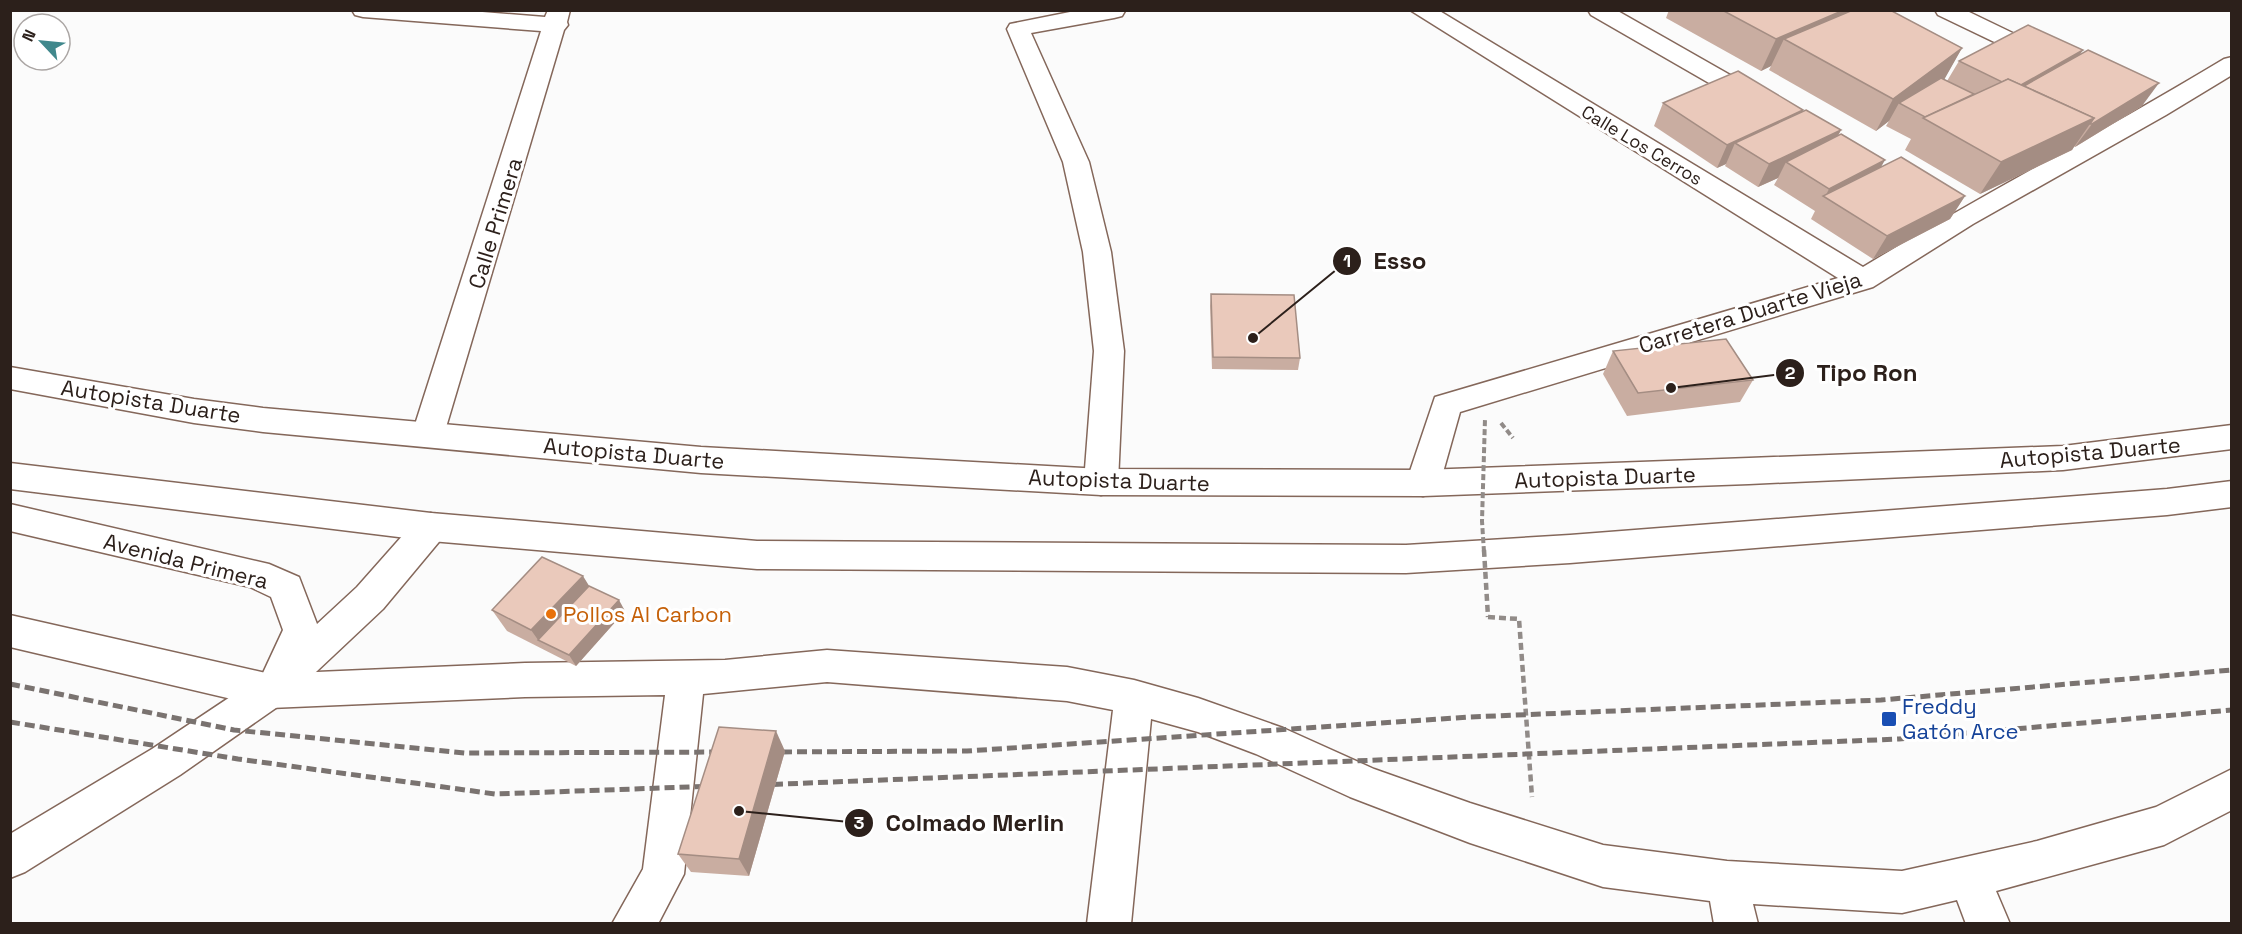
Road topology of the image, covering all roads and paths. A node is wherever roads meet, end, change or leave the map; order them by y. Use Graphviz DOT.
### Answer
graph roads {
  1 [pos="363,10"];
  2 [pos="1421,10"];
  3 [pos="1599,10"];
  4 [pos="1946,10"];
  5 [pos="1114,11"];
  6 [pos="421,13"];
  7 [pos="558,18"];
  8 [pos="1012,20"];
  9 [pos="2232,64"];
  10 [pos="2062,65"];
  11 [pos="1776,111"];
  12 [pos="1863,280"];
  13 [pos="10,378"];
  14 [pos="1485,419"];
  15 [pos="428,434"];
  16 [pos="2232,437"];
  17 [pos="10,476"];
  18 [pos="1101,482"];
  19 [pos="1424,483"];
  20 [pos="2232,494"];
  21 [pos="10,517"];
  22 [pos="431,527"];
  23 [pos="10,631"];
  24 [pos="686,677"];
  25 [pos="270,691"];
  26 [pos="1134,697"];
  27 [pos="2232,788"];
  28 [pos="1536,844"];
  29 [pos="10,858"];
  30 [pos="1969,876"];
  31 [pos="1727,882"];
  32 [pos="634,924"];
  33 [pos="1108,924"];
  34 [pos="1736,924"];
  35 [pos="1988,924"];
  1 -- 6 [label="main road"];
  2 -- 12 [label="main road, Calle Los Cerros"];
  3 -- 11 [label="main road"];
  4 -- 10 [label="main road"];
  5 -- 8 [label="main road"];
  6 -- 7 [label="main road"];
  7 -- 15 [label="main road, Calle Primera"];
  8 -- 18 [label="main road"];
  9 -- 12 [label="main road, Carretera Duarte Vieja"];
  12 -- 19 [label="main road, Carretera Duarte Vieja"];
  13 -- 15 [label="main road, Autopista Duarte"];
  14 -- 28 [label="path, bridge"];
  15 -- 18 [label="main road, Autopista Duarte"];
  16 -- 19 [label="main road, Autopista Duarte"];
  17 -- 22 [label="main road"];
  18 -- 19 [label="main road, Autopista Duarte"];
  20 -- 22 [label="main road"];
  21 -- 25 [label="main road, Avenida Primera"];
  22 -- 25 [label="main road, Avenida Primera"];
  23 -- 25 [label="main road"];
  24 -- 25 [label="main road"];
  24 -- 26 [label="main road"];
  24 -- 32 [label="main road"];
  25 -- 29 [label="main road, Avenida Primera"];
  26 -- 28 [label="main road"];
  26 -- 33 [label="main road"];
  27 -- 30 [label="main road"];
  28 -- 31 [label="main road"];
  30 -- 31 [label="main road"];
  30 -- 35 [label="main road"];
  31 -- 34 [label="main road"];
}
